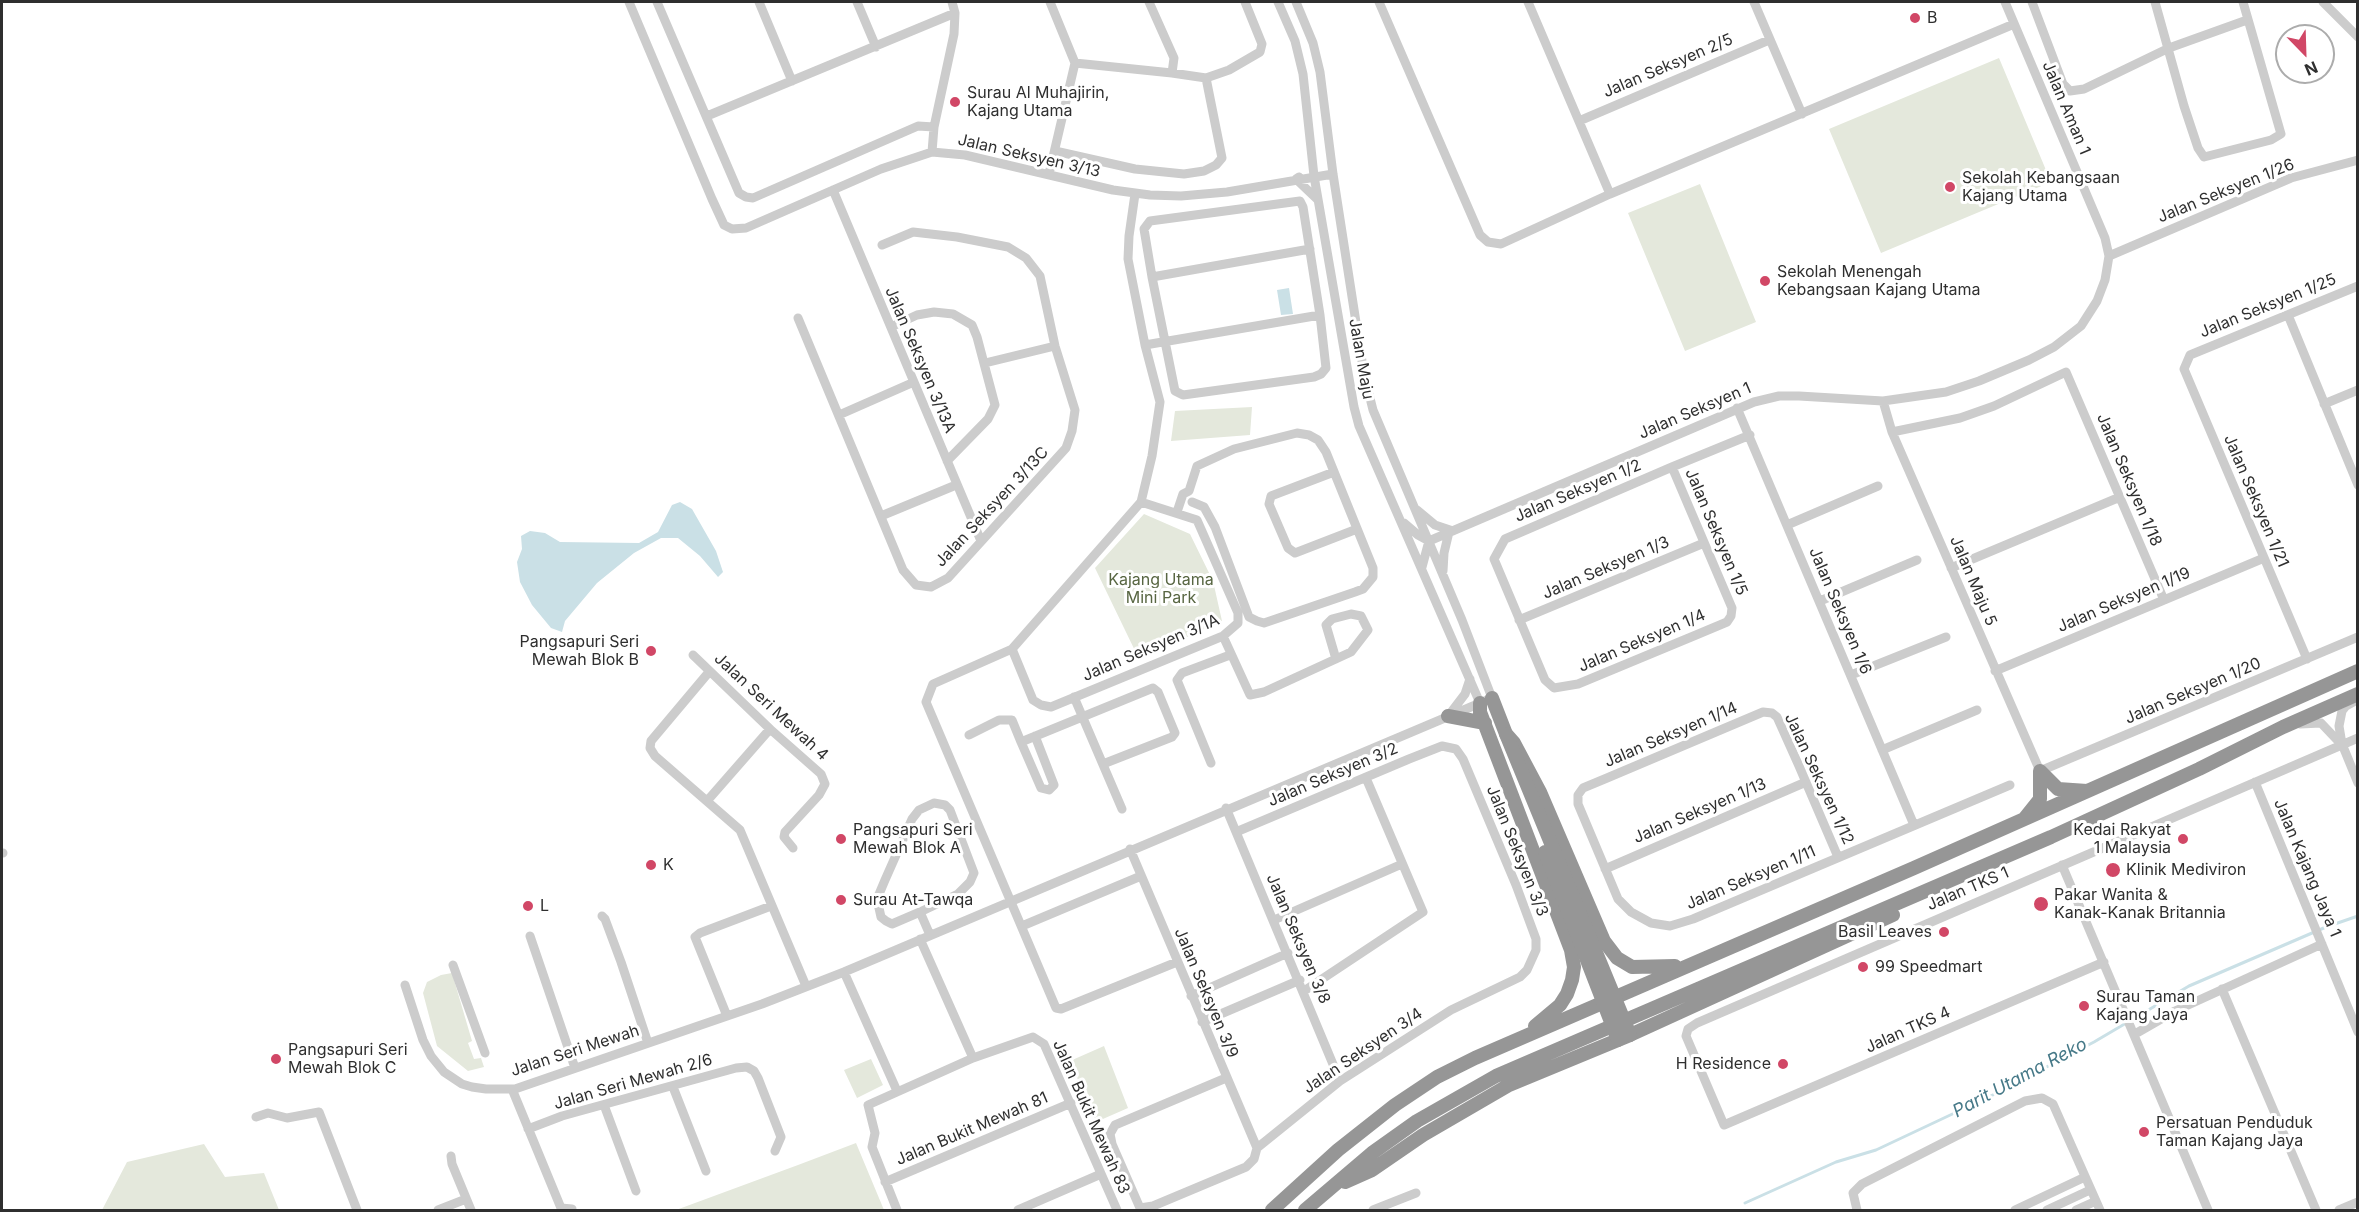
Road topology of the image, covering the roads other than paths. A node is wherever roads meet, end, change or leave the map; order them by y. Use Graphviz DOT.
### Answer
graph roads {
  1 [pos="629,2"];
  2 [pos="657,2"];
  3 [pos="759,2"];
  4 [pos="857,2"];
  5 [pos="951,2"];
  6 [pos="1062,2"];
  7 [pos="1149,2"];
  8 [pos="1245,2"];
  9 [pos="1278,2"];
  10 [pos="1283,2"];
  11 [pos="1379,2"];
  12 [pos="1532,2"];
  13 [pos="1754,2"];
  14 [pos="2005,2"];
  15 [pos="2032,2"];
  16 [pos="2155,2"];
  17 [pos="2243,2"];
  18 [pos="2324,2"];
  19 [pos="1051,4"];
  20 [pos="1299,5"];
  21 [pos="955,13"];
  22 [pos="1284,14"];
  23 [pos="2247,20"];
  24 [pos="2014,24"];
  25 [pos="2358,37"];
  26 [pos="1769,40"];
  27 [pos="876,47"];
  28 [pos="2169,48"];
  29 [pos="1076,63"];
  30 [pos="1172,73"];
  31 [pos="1206,78"];
  32 [pos="792,81"];
  33 [pos="1802,114"];
  34 [pos="707,117"];
  35 [pos="1580,121"];
  36 [pos="934,127"];
  37 [pos="1055,151"];
  38 [pos="932,152"];
  39 [pos="2358,160"];
  40 [pos="1312,162"];
  41 [pos="1048,174"];
  42 [pos="1333,174"];
  43 [pos="1314,176"];
  44 [pos="1296,179"];
  45 [pos="833,190"];
  46 [pos="1135,194"];
  47 [pos="1610,194"];
  48 [pos="1317,199"];
  49 [pos="882,245"];
  50 [pos="1310,249"];
  51 [pos="2109,256"];
  52 [pos="1152,277"];
  53 [pos="2358,286"];
  54 [pos="1320,315"];
  55 [pos="2288,315"];
  56 [pos="798,318"];
  57 [pos="2081,326"];
  58 [pos="891,327"];
  59 [pos="1166,342"];
  60 [pos="1145,345"];
  61 [pos="1055,346"];
  62 [pos="2190,355"];
  63 [pos="985,363"];
  64 [pos="914,382"];
  65 [pos="2358,390"];
  66 [pos="1883,401"];
  67 [pos="2324,404"];
  68 [pos="1737,408"];
  69 [pos="839,415"];
  70 [pos="1892,432"];
  71 [pos="1750,435"];
  72 [pos="947,461"];
  73 [pos="1672,467"];
  74 [pos="1334,472"];
  75 [pos="956,485"];
  76 [pos="2358,485"];
  77 [pos="1878,486"];
  78 [pos="1189,491"];
  79 [pos="2120,497"];
  80 [pos="1141,502"];
  81 [pos="1192,502"];
  82 [pos="1415,509"];
  83 [pos="1177,512"];
  84 [pos="881,516"];
  85 [pos="1187,516"];
  86 [pos="1399,517"];
  87 [pos="1787,525"];
  88 [pos="1357,529"];
  89 [pos="1451,531"];
  90 [pos="981,541"];
  91 [pos="1429,541"];
  92 [pos="1704,543"];
  93 [pos="2264,558"];
  94 [pos="1917,560"];
  95 [pos="1951,568"];
  96 [pos="1422,569"];
  97 [pos="1443,575"];
  98 [pos="2164,600"];
  99 [pos="1820,601"];
  100 [pos="1732,608"];
  101 [pos="1519,620"];
  102 [pos="1223,636"];
  103 [pos="2358,637"];
  104 [pos="1946,638"];
  105 [pos="1012,649"];
  106 [pos="693,655"];
  107 [pos="1230,655"];
  108 [pos="1336,659"];
  109 [pos="2307,659"];
  110 [pos="1995,671"];
  111 [pos="2358,671"];
  112 [pos="709,672"];
  113 [pos="1851,675"];
  114 [pos="1470,679"];
  115 [pos="1554,687"];
  116 [pos="2358,694"];
  117 [pos="1074,697"];
  118 [pos="1486,700"];
  119 [pos="2358,700"];
  120 [pos="1977,710"];
  121 [pos="1772,713"];
  122 [pos="1082,716"];
  123 [pos="1448,716"];
  124 [pos="1485,723"];
  125 [pos="2283,726"];
  126 [pos="770,729"];
  127 [pos="1506,734"];
  128 [pos="969,735"];
  129 [pos="1035,736"];
  130 [pos="2358,738"];
  131 [pos="1021,742"];
  132 [pos="2342,744"];
  133 [pos="1442,746"];
  134 [pos="1882,750"];
  135 [pos="1211,763"];
  136 [pos="1103,764"];
  137 [pos="2040,771"];
  138 [pos="1366,778"];
  139 [pos="1806,782"];
  140 [pos="2254,782"];
  141 [pos="2358,783"];
  142 [pos="2010,785"];
  143 [pos="1583,788"];
  144 [pos="2089,791"];
  145 [pos="707,801"];
  146 [pos="1226,808"];
  147 [pos="1122,809"];
  148 [pos="2023,821"];
  149 [pos="1914,825"];
  150 [pos="1236,832"];
  151 [pos="792,848"];
  152 [pos="1130,849"];
  153 [pos="1838,857"];
  154 [pos="1402,864"];
  155 [pos="2062,865"];
  156 [pos="1605,869"];
  157 [pos="1141,876"];
  158 [pos="1946,883"];
  159 [pos="1011,900"];
  160 [pos="771,906"];
  161 [pos="920,912"];
  162 [pos="602,916"];
  163 [pos="1274,920"];
  164 [pos="1022,926"];
  165 [pos="930,935"];
  166 [pos="530,936"];
  167 [pos="920,939"];
  168 [pos="2321,942"];
  169 [pos="1288,953"];
  170 [pos="1700,959"];
  171 [pos="1177,962"];
  172 [pos="2104,962"];
  173 [pos="453,965"];
  174 [pos="844,972"];
  175 [pos="1520,977"];
  176 [pos="1299,980"];
  177 [pos="405,985"];
  178 [pos="806,986"];
  179 [pos="2222,989"];
  180 [pos="1304,991"];
  181 [pos="1191,996"];
  182 [pos="727,1016"];
  183 [pos="1202,1022"];
  184 [pos="2134,1032"];
  185 [pos="2358,1032"];
  186 [pos="1624,1037"];
  187 [pos="1519,1038"];
  188 [pos="648,1043"];
  189 [pos="485,1053"];
  190 [pos="973,1058"];
  191 [pos="575,1068"];
  192 [pos="1226,1078"];
  193 [pos="1340,1081"];
  194 [pos="673,1087"];
  195 [pos="512,1089"];
  196 [pos="897,1091"];
  197 [pos="1071,1103"];
  198 [pos="604,1105"];
  199 [pos="256,1117"];
  200 [pos="1724,1125"];
  201 [pos="528,1130"];
  202 [pos="1257,1148"];
  203 [pos="776,1151"];
  204 [pos="451,1155"];
  205 [pos="706,1171"];
  206 [pos="1101,1174"];
  207 [pos="2085,1177"];
  208 [pos="885,1182"];
  209 [pos="1327,1190"];
  210 [pos="2090,1190"];
  211 [pos="636,1191"];
  212 [pos="1416,1193"];
  213 [pos="466,1199"];
  214 [pos="2358,1202"];
  215 [pos="2098,1206"];
  216 [pos="557,1209"];
  217 [pos="572,1209"];
  218 [pos="1024,1209"];
  219 [pos="357,1210"];
  220 [pos="438,1210"];
  221 [pos="471,1210"];
  222 [pos="897,1210"];
  223 [pos="1117,1210"];
  224 [pos="1272,1210"];
  225 [pos="1305,1210"];
  226 [pos="1373,1210"];
  227 [pos="1857,1210"];
  228 [pos="2015,1210"];
  229 [pos="2048,1210"];
  230 [pos="2076,1210"];
  231 [pos="2208,1210"];
  232 [pos="2316,1210"];
  233 [pos="2339,1210"];
  1 -- 45 [label="street, Jalan Seksyen 3/13"];
  2 -- 34 [label="street"];
  3 -- 32 [label="street"];
  4 -- 27 [label="street"];
  5 -- 21 [label="street"];
  6 -- 19 [label="street"];
  7 -- 30 [label="street"];
  8 -- 31 [label="street"];
  9 -- 22 [label="street, Jalan Maju"];
  10 -- 22 [label="street"];
  11 -- 47 [label="street"];
  12 -- 35 [label="street"];
  13 -- 26 [label="street"];
  14 -- 24 [label="street, Jalan Aman 1"];
  15 -- 28 [label="street"];
  16 -- 28 [label="street"];
  17 -- 23 [label="street"];
  18 -- 25 [label="street"];
  19 -- 29 [label="street"];
  20 -- 42 [label="street, Jalan Maju"];
  21 -- 27 [label="street"];
  21 -- 36 [label="street"];
  22 -- 40 [label="street, Jalan Maju"];
  23 -- 28 [label="street"];
  23 -- 28 [label="street"];
  24 -- 33 [label="street"];
  24 -- 51 [label="street, Jalan Aman 1"];
  26 -- 33 [label="street"];
  26 -- 35 [label="street, Jalan Seksyen 2/5"];
  27 -- 32 [label="street"];
  29 -- 30 [label="street"];
  29 -- 37 [label="street"];
  30 -- 31 [label="street"];
  31 -- 37 [label="street"];
  32 -- 34 [label="street"];
  33 -- 47 [label="street"];
  34 -- 36 [label="street"];
  35 -- 47 [label="street"];
  36 -- 38 [label="street"];
  37 -- 41 [label="street"];
  38 -- 41 [label="street, Jalan Seksyen 3/13"];
  38 -- 45 [label="street, Jalan Seksyen 3/13"];
  39 -- 51 [label="street, Jalan Seksyen 1/26"];
  40 -- 43 [label="street, Jalan Maju"];
  40 -- 44 [label="street"];
  41 -- 46 [label="street, Jalan Seksyen 3/13"];
  42 -- 43 [label="street, Jalan Seksyen 3/13"];
  42 -- 82 [label="street, Jalan Maju"];
  43 -- 44 [label="street, Jalan Seksyen 3/13"];
  43 -- 48 [label="street, Jalan Maju"];
  44 -- 46 [label="street, Jalan Seksyen 3/13"];
  44 -- 48 [label="street"];
  45 -- 58 [label="street, Jalan Seksyen 3/13A"];
  46 -- 60 [label="street"];
  48 -- 86 [label="street, Jalan Maju"];
  49 -- 61 [label="street, Jalan Seksyen 3/13C"];
  50 -- 52 [label="street"];
  50 -- 52 [label="street"];
  50 -- 54 [label="street"];
  51 -- 57 [label="street, Jalan Aman 1"];
  52 -- 59 [label="street"];
  53 -- 55 [label="street, Jalan Seksyen 1/25"];
  54 -- 59 [label="street"];
  54 -- 59 [label="street"];
  55 -- 62 [label="street, Jalan Seksyen 1/25"];
  55 -- 67 [label="street"];
  56 -- 69 [label="street, Jalan Seksyen 3/13C"];
  57 -- 66 [label="street, Jalan Seksyen 1"];
  58 -- 63 [label="street"];
  58 -- 64 [label="street, Jalan Seksyen 3/13A"];
  59 -- 60 [label="street"];
  60 -- 80 [label="street"];
  61 -- 63 [label="street"];
  61 -- 90 [label="street, Jalan Seksyen 3/13C"];
  62 -- 93 [label="street, Jalan Seksyen 1/21"];
  63 -- 72 [label="street"];
  64 -- 69 [label="street"];
  64 -- 72 [label="street, Jalan Seksyen 3/13A"];
  65 -- 67 [label="street"];
  66 -- 68 [label="street, Jalan Seksyen 1"];
  66 -- 70 [label="street, Jalan Maju 5"];
  67 -- 76 [label="street"];
  68 -- 71 [label="street, Jalan Seksyen 1/6"];
  68 -- 89 [label="street, Jalan Seksyen 1"];
  69 -- 84 [label="street, Jalan Seksyen 3/13C"];
  70 -- 79 [label="street, Jalan Seksyen 1/18"];
  70 -- 95 [label="street, Jalan Maju 5"];
  71 -- 73 [label="street, Jalan Seksyen 1/2"];
  71 -- 87 [label="street, Jalan Seksyen 1/6"];
  72 -- 75 [label="street, Jalan Seksyen 3/13A"];
  73 -- 92 [label="street, Jalan Seksyen 1/5"];
  73 -- 101 [label="street, Jalan Seksyen 1/2"];
  74 -- 78 [label="street"];
  74 -- 88 [label="street"];
  74 -- 88 [label="street"];
  75 -- 84 [label="street"];
  75 -- 90 [label="street, Jalan Seksyen 3/13A"];
  77 -- 87 [label="street"];
  78 -- 81 [label="street"];
  78 -- 83 [label="street"];
  79 -- 95 [label="street"];
  79 -- 98 [label="street, Jalan Seksyen 1/18"];
  80 -- 83 [label="street, Jalan Seksyen 3/1A"];
  80 -- 105 [label="street"];
  81 -- 85 [label="street"];
  81 -- 88 [label="street"];
  82 -- 89 [label="street"];
  82 -- 91 [label="street, Jalan Maju"];
  83 -- 85 [label="street, Jalan Seksyen 3/1A"];
  84 -- 90 [label="street, Jalan Seksyen 3/13C"];
  85 -- 102 [label="street, Jalan Seksyen 3/1A"];
  86 -- 91 [label="street"];
  86 -- 96 [label="street, Jalan Maju"];
  87 -- 99 [label="street, Jalan Seksyen 1/6"];
  89 -- 91 [label="street, Jalan Seksyen 1"];
  89 -- 97 [label="street"];
  91 -- 96 [label="street"];
  91 -- 97 [label="street, Jalan Maju"];
  92 -- 100 [label="street, Jalan Seksyen 1/5"];
  92 -- 101 [label="street, Jalan Seksyen 1/3"];
  93 -- 98 [label="street, Jalan Seksyen 1/19"];
  93 -- 109 [label="street, Jalan Seksyen 1/21"];
  94 -- 99 [label="street"];
  95 -- 110 [label="street, Jalan Maju 5"];
  96 -- 114 [label="street, Jalan Maju"];
  97 -- 118 [label="street, Jalan Maju"];
  98 -- 110 [label="street, Jalan Seksyen 1/19"];
  99 -- 113 [label="street, Jalan Seksyen 1/6"];
  100 -- 115 [label="street, Jalan Seksyen 1/4"];
  101 -- 115 [label="street, Jalan Seksyen 1/2"];
  102 -- 107 [label="street"];
  102 -- 117 [label="street, Jalan Seksyen 3/1A"];
  103 -- 109 [label="street, Jalan Seksyen 1/20"];
  104 -- 113 [label="street"];
  105 -- 117 [label="street, Jalan Seksyen 3/1A"];
  105 -- 159 [label="street"];
  106 -- 112 [label="street, Jalan Seri Mewah 4"];
  107 -- 108 [label="street"];
  107 -- 135 [label="street"];
  108 -- 108 [label="street"];
  109 -- 137 [label="street, Jalan Seksyen 1/20"];
  110 -- 137 [label="street, Jalan Maju 5"];
  111 -- 144 [label="highway"];
  112 -- 126 [label="street, Jalan Seri Mewah 4"];
  112 -- 145 [label="street"];
  113 -- 134 [label="street, Jalan Seksyen 1/6"];
  114 -- 118 [label="street, Jalan Maju"];
  114 -- 123 [label="street"];
  116 -- 125 [label="highway"];
  117 -- 122 [label="street"];
  118 -- 123 [label="street, Jalan Seri Mewah"];
  118 -- 124 [label="highway"];
  118 -- 127 [label="highway"];
  118 -- 186 [label="highway, bridge"];
  119 -- 132 [label="street"];
  120 -- 134 [label="street"];
  121 -- 139 [label="street, Jalan Seksyen 1/12"];
  121 -- 143 [label="street, Jalan Seksyen 1/14"];
  122 -- 129 [label="street"];
  122 -- 136 [label="street"];
  122 -- 136 [label="street"];
  123 -- 124 [label="highway"];
  123 -- 146 [label="street, Jalan Seri Mewah"];
  124 -- 187 [label="highway"];
  125 -- 132 [label="street"];
  125 -- 158 [label="highway"];
  126 -- 145 [label="street"];
  126 -- 151 [label="street, Jalan Seri Mewah 4"];
  127 -- 170 [label="highway"];
  127 -- 186 [label="highway, bridge"];
  128 -- 131 [label="street"];
  129 -- 131 [label="street"];
  129 -- 131 [label="street"];
  130 -- 132 [label="street, Jalan TKS 1"];
  132 -- 140 [label="street, Jalan TKS 1"];
  132 -- 141 [label="street"];
  133 -- 138 [label="street, Jalan Seksyen 3/2"];
  133 -- 175 [label="street, Jalan Seksyen 3/3"];
  134 -- 149 [label="street, Jalan Seksyen 1/6"];
  136 -- 147 [label="street"];
  137 -- 144 [label="highway"];
  137 -- 148 [label="highway"];
  138 -- 150 [label="street, Jalan Seksyen 3/2"];
  138 -- 154 [label="street"];
  139 -- 153 [label="street, Jalan Seksyen 1/12"];
  139 -- 156 [label="street, Jalan Seksyen 1/13"];
  140 -- 155 [label="street, Jalan TKS 1"];
  140 -- 168 [label="street, Jalan Kajang Jaya 1"];
  142 -- 149 [label="street, Jalan Seksyen 1/11"];
  143 -- 156 [label="street, Jalan Seksyen 1/11"];
  144 -- 148 [label="highway"];
  145 -- 160 [label="street"];
  146 -- 150 [label="street, Jalan Seksyen 3/8"];
  146 -- 152 [label="street, Jalan Seri Mewah"];
  148 -- 170 [label="highway"];
  149 -- 153 [label="street, Jalan Seksyen 1/11"];
  150 -- 163 [label="street, Jalan Seksyen 3/8"];
  152 -- 157 [label="street, Jalan Seksyen 3/9"];
  152 -- 159 [label="street, Jalan Seri Mewah"];
  153 -- 156 [label="street, Jalan Seksyen 1/11"];
  154 -- 163 [label="street"];
  154 -- 180 [label="street"];
  155 -- 172 [label="street"];
  155 -- 200 [label="street, Jalan TKS 1"];
  157 -- 164 [label="street"];
  157 -- 171 [label="street, Jalan Seksyen 3/9"];
  158 -- 186 [label="highway"];
  158 -- 209 [label="highway"];
  159 -- 164 [label="street"];
  159 -- 165 [label="street, Jalan Seri Mewah"];
  160 -- 178 [label="street"];
  160 -- 182 [label="street"];
  161 -- 161 [label="street"];
  161 -- 165 [label="street"];
  162 -- 188 [label="street"];
  163 -- 169 [label="street, Jalan Seksyen 3/8"];
  164 -- 171 [label="street"];
  165 -- 167 [label="street, Jalan Seri Mewah"];
  166 -- 191 [label="street"];
  167 -- 174 [label="street, Jalan Seri Mewah"];
  167 -- 190 [label="street"];
  168 -- 179 [label="street"];
  168 -- 185 [label="street, Jalan Kajang Jaya 1"];
  169 -- 176 [label="street, Jalan Seksyen 3/8"];
  169 -- 181 [label="street"];
  170 -- 187 [label="highway"];
  171 -- 181 [label="street, Jalan Seksyen 3/9"];
  172 -- 184 [label="street"];
  172 -- 200 [label="street, Jalan TKS 4"];
  173 -- 189 [label="street"];
  174 -- 178 [label="street, Jalan Seri Mewah"];
  174 -- 196 [label="street"];
  175 -- 193 [label="street, Jalan Seksyen 3/4"];
  176 -- 180 [label="street, Jalan Seksyen 3/8"];
  176 -- 183 [label="street"];
  177 -- 195 [label="street, Jalan Seri Mewah"];
  178 -- 182 [label="street, Jalan Seri Mewah"];
  179 -- 184 [label="street"];
  179 -- 232 [label="street"];
  180 -- 193 [label="street, Jalan Seksyen 3/8"];
  181 -- 183 [label="street, Jalan Seksyen 3/9"];
  182 -- 188 [label="street, Jalan Seri Mewah"];
  183 -- 192 [label="street, Jalan Seksyen 3/9"];
  184 -- 231 [label="street"];
  186 -- 209 [label="highway"];
  187 -- 224 [label="highway"];
  188 -- 191 [label="street, Jalan Seri Mewah"];
  190 -- 196 [label="street"];
  190 -- 197 [label="street, Jalan Bukit Mewah 83"];
  191 -- 195 [label="street, Jalan Seri Mewah"];
  192 -- 202 [label="street, Jalan Seksyen 3/9"];
  192 -- 202 [label="street, Jalan Seksyen 3/4"];
  193 -- 202 [label="street, Jalan Seksyen 3/4"];
  194 -- 198 [label="street, Jalan Seri Mewah 2/6"];
  194 -- 203 [label="street, Jalan Seri Mewah 2/6"];
  194 -- 205 [label="street"];
  195 -- 201 [label="street"];
  196 -- 208 [label="street"];
  197 -- 206 [label="street, Jalan Bukit Mewah 83"];
  197 -- 208 [label="street, Jalan Bukit Mewah 81"];
  198 -- 201 [label="street, Jalan Seri Mewah 2/6"];
  198 -- 211 [label="street"];
  199 -- 219 [label="street"];
  201 -- 216 [label="street"];
  204 -- 213 [label="street"];
  206 -- 218 [label="street"];
  206 -- 223 [label="street, Jalan Bukit Mewah 83"];
  207 -- 210 [label="street"];
  207 -- 227 [label="street"];
  207 -- 228 [label="street"];
  208 -- 222 [label="street"];
  209 -- 225 [label="highway"];
  210 -- 215 [label="street"];
  210 -- 229 [label="street"];
  212 -- 226 [label="street"];
  213 -- 220 [label="street"];
  213 -- 221 [label="street"];
  214 -- 233 [label="street"];
  215 -- 230 [label="street"];
  216 -- 217 [label="street"];
}
